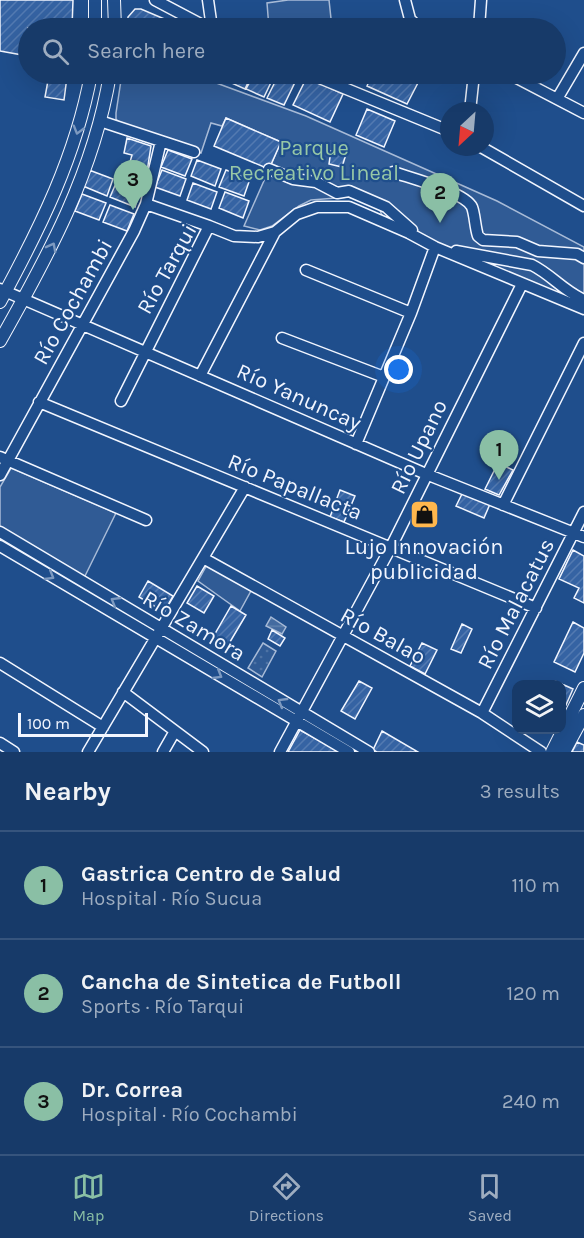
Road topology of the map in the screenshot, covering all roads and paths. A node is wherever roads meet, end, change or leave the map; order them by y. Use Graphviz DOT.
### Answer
graph roads {
  1 [pos="95,0"];
  2 [pos="155,0"];
  3 [pos="208,0"];
  4 [pos="405,0"];
  5 [pos="482,0"];
  6 [pos="116,5"];
  7 [pos="96,14"];
  8 [pos="96,18"];
  9 [pos="190,18"];
  10 [pos="209,18"];
  11 [pos="410,18"];
  12 [pos="480,18"];
  13 [pos="584,53"];
  14 [pos="89,84"];
  15 [pos="108,84"];
  16 [pos="334,84"];
  17 [pos="473,84"];
  18 [pos="528,84"];
  19 [pos="566,84"];
  20 [pos="566,84"];
  21 [pos="557,99"];
  22 [pos="471,102"];
  23 [pos="584,113"];
  24 [pos="100,121"];
  25 [pos="440,127"];
  26 [pos="161,141"];
  27 [pos="194,152"];
  28 [pos="494,154"];
  29 [pos="269,170"];
  30 [pos="393,172"];
  31 [pos="146,204"];
  32 [pos="584,206"];
  33 [pos="209,226"];
  34 [pos="275,232"];
  35 [pos="435,248"];
  36 [pos="584,258"];
  37 [pos="306,270"];
  38 [pos="522,284"];
  39 [pos="2,294"];
  40 [pos="24,298"];
  41 [pos="584,300"];
  42 [pos="584,309"];
  43 [pos="411,313"];
  44 [pos="84,324"];
  45 [pos="282,339"];
  46 [pos="0,341"];
  47 [pos="584,343"];
  48 [pos="145,351"];
  49 [pos="200,375"];
  50 [pos="384,377"];
  51 [pos="121,401"];
  52 [pos="39,402"];
  53 [pos="356,444"];
  54 [pos="4,459"];
  55 [pos="426,474"];
  56 [pos="0,475"];
  57 [pos="245,487"];
  58 [pos="503,505"];
  59 [pos="584,512"];
  60 [pos="146,520"];
  61 [pos="0,532"];
  62 [pos="579,535"];
  63 [pos="0,546"];
  64 [pos="391,548"];
  65 [pos="203,558"];
  66 [pos="536,608"];
  67 [pos="158,633"];
  68 [pos="344,636"];
  69 [pos="0,663"];
  70 [pos="584,688"];
  71 [pos="123,692"];
  72 [pos="482,713"];
  73 [pos="584,715"];
  74 [pos="300,718"];
  75 [pos="103,727"];
  76 [pos="175,731"];
  77 [pos="0,743"];
  78 [pos="14,752"];
  79 [pos="87,752"];
  80 [pos="163,752"];
  81 [pos="202,752"];
  82 [pos="280,752"];
  83 [pos="349,752"];
  84 [pos="369,752"];
  85 [pos="541,752"];
  86 [pos="552,752"];
  87 [pos="564,752"];
  1 -- 7 [label="main road"];
  2 -- 9 [label="street"];
  3 -- 10 [label="street"];
  4 -- 11 [label="street"];
  5 -- 12 [label="street"];
  6 -- 7 [label="main road"];
  7 -- 8 [label="main road"];
  13 -- 20 [label="street"];
  14 -- 39 [label="main road, one-way"];
  15 -- 24 [label="main road"];
  16 -- 25 [label="street"];
  17 -- 22 [label="street"];
  18 -- 21 [label="street"];
  19 -- 21 [label="street"];
  21 -- 23 [label="street"];
  24 -- 26 [label="street"];
  40 -- 24 [label="main road, one-way"];
  26 -- 27 [label="street"];
  26 -- 31 [label="street, Río Cochambi"];
  28 -- 32 [label="street"];
  29 -- 41 [label="street"];
  30 -- 36 [label="street"];
  31 -- 33 [label="street"];
  31 -- 44 [label="street, Río Cochambi"];
  33 -- 34 [label="street, Río Tarqui"];
  33 -- 48 [label="street, Río Tarqui"];
  34 -- 35 [label="street, Río Tarqui"];
  34 -- 49 [label="street"];
  35 -- 38 [label="street, Río Tarqui"];
  35 -- 43 [label="street"];
  37 -- 43 [label="street"];
  38 -- 42 [label="street, Río Tarqui"];
  38 -- 55 [label="street, Río Upano"];
  39 -- 40 [label="street, Río Yanuncay"];
  40 -- 44 [label="street, Río Yanuncay"];
  40 -- 46 [label="main road"];
  43 -- 50 [label="street"];
  44 -- 48 [label="street, Río Yanuncay"];
  44 -- 52 [label="street, Río Cochambi"];
  45 -- 50 [label="street"];
  47 -- 58 [label="street"];
  48 -- 49 [label="street, Río Yanuncay"];
  48 -- 51 [label="street, Río Tarqui"];
  49 -- 53 [label="street, Río Yanuncay"];
  50 -- 53 [label="street"];
  52 -- 54 [label="street, Río Cochambi"];
  52 -- 57 [label="street, Río Papallacta"];
  53 -- 55 [label="street, Río Yanuncay"];
  54 -- 56 [label="street, Río Cochambi"];
  54 -- 60 [label="street"];
  55 -- 58 [label="street, Río Yanuncay"];
  55 -- 64 [label="street, Río Upano"];
  57 -- 64 [label="street, Río Papallacta"];
  57 -- 65 [label="street"];
  58 -- 62 [label="street, Río Yanuncay"];
  59 -- 62 [label="street, Río Malacatus"];
  67 -- 61 [label="street, Río Zamora, one-way"];
  62 -- 66 [label="street, Río Malacatus"];
  63 -- 67 [label="street, Río Zamora, one-way"];
  64 -- 66 [label="street, Río Papallacta"];
  64 -- 68 [label="street, Río Upano"];
  65 -- 67 [label="street"];
  65 -- 68 [label="street, Río Balao"];
  66 -- 72 [label="street, Río Malacatus"];
  67 -- 71 [label="street"];
  67 -- 74 [label="street, Río Zamora"];
  68 -- 72 [label="street, Río Balao"];
  68 -- 74 [label="street, Río Upano"];
  69 -- 75 [label="street"];
  70 -- 86 [label="main road"];
  71 -- 75 [label="street"];
  71 -- 76 [label="street"];
  72 -- 85 [label="street, Río Balao"];
  73 -- 87 [label="main road"];
  74 -- 82 [label="street, Río Upano"];
  74 -- 83 [label="street, Río Zamora"];
  74 -- 84 [label="street, Río Zamora"];
  75 -- 79 [label="street"];
  76 -- 80 [label="street"];
  76 -- 81 [label="street"];
  77 -- 78 [label="street"];
}
